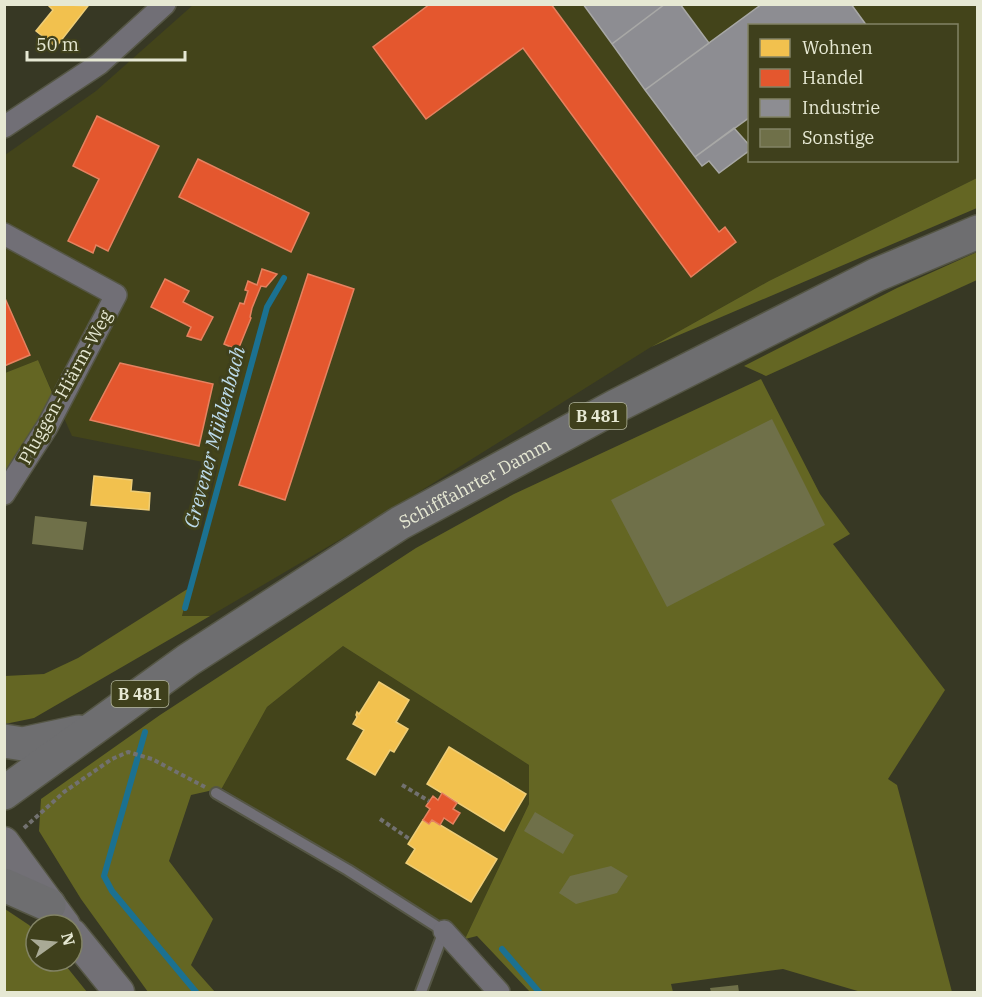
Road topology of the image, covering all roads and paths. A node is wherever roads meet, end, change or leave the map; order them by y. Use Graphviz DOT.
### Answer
graph roads {
  1 [pos="153,8"];
  2 [pos="4,127"];
  3 [pos="978,232"];
  4 [pos="4,234"];
  5 [pos="4,494"];
  6 [pos="92,728"];
  7 [pos="4,741"];
  8 [pos="402,785"];
  9 [pos="4,793"];
  10 [pos="216,794"];
  11 [pos="429,801"];
  12 [pos="41,812"];
  13 [pos="380,819"];
  14 [pos="411,840"];
  15 [pos="4,842"];
  16 [pos="4,885"];
  17 [pos="53,913"];
  18 [pos="56,913"];
  19 [pos="444,931"];
  20 [pos="84,949"];
  21 [pos="119,993"];
  22 [pos="422,993"];
  23 [pos="499,993"];
  1 -- 2 [label="street"];
  3 -- 6 [label="main road, Schifffahrter Damm / B 481"];
  4 -- 5 [label="street, Pluggen-Hiärm-Weg"];
  6 -- 7 [label="main road, B 481"];
  6 -- 9 [label="main road, Schifffahrter Damm / B 481"];
  8 -- 11 [label="path"];
  10 -- 12 [label="path"];
  10 -- 19 [label="lane"];
  13 -- 14 [label="path"];
  15 -- 18 [label="main road"];
  16 -- 17 [label="main road"];
  19 -- 22 [label="lane"];
  19 -- 23 [label="street"];
  20 -- 21 [label="main road"];
}
